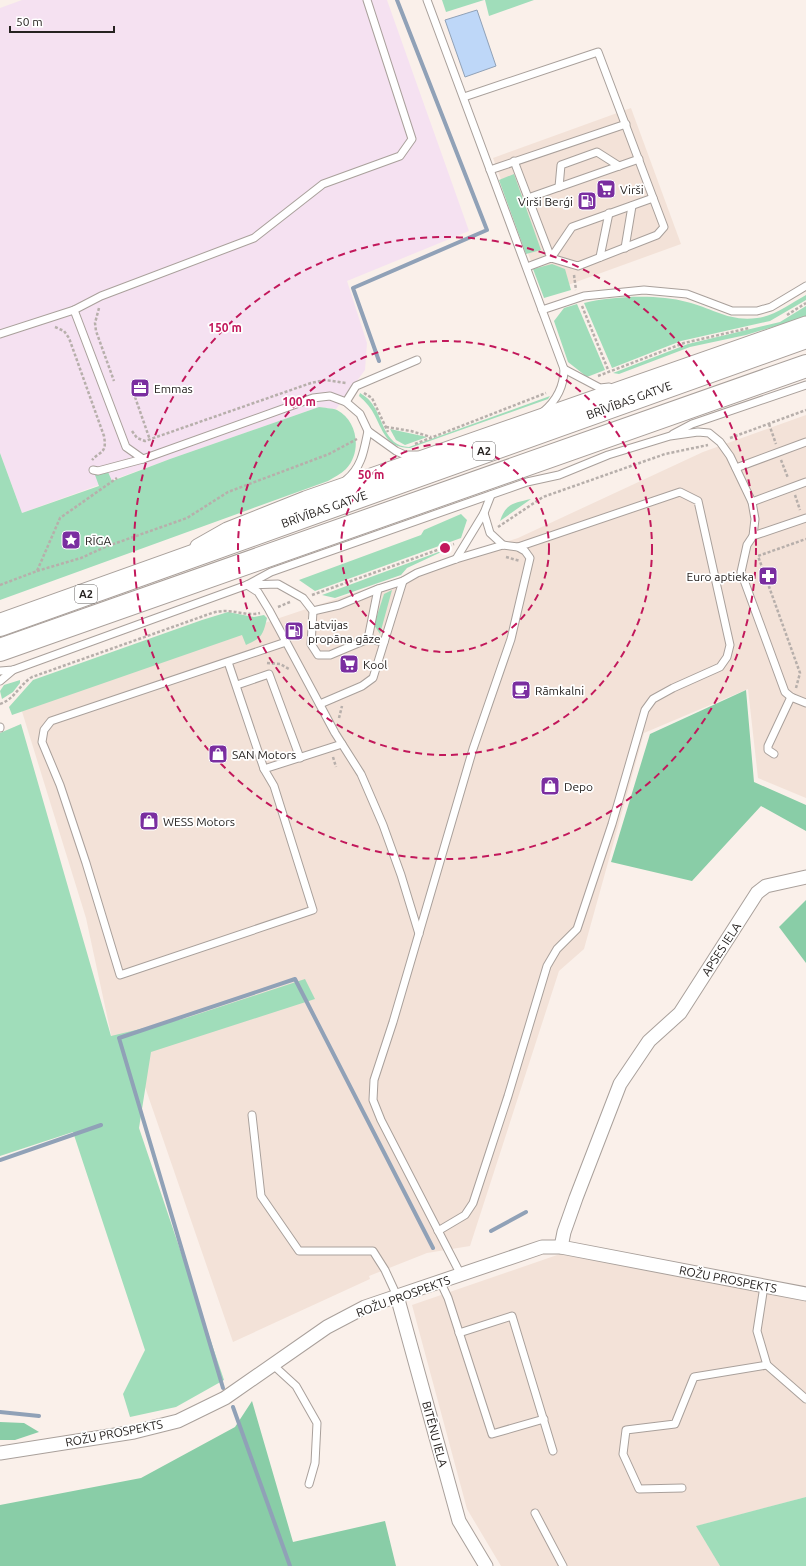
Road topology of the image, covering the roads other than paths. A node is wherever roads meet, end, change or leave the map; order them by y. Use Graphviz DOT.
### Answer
graph roads {
  1 [pos="367,0"];
  2 [pos="427,0"];
  3 [pos="464,97"];
  4 [pos="626,124"];
  5 [pos="639,159"];
  6 [pos="514,161"];
  7 [pos="619,166"];
  8 [pos="490,170"];
  9 [pos="559,188"];
  10 [pos="528,198"];
  11 [pos="653,198"];
  12 [pos="632,206"];
  13 [pos="609,213"];
  14 [pos="625,248"];
  15 [pos="600,257"];
  16 [pos="551,258"];
  17 [pos="527,267"];
  18 [pos="806,286"];
  19 [pos="74,310"];
  20 [pos="542,310"];
  21 [pos="806,323"];
  22 [pos="0,334"];
  23 [pos="806,337"];
  24 [pos="417,360"];
  25 [pos="806,366"];
  26 [pos="564,369"];
  27 [pos="806,385"];
  28 [pos="624,387"];
  29 [pos="346,402"];
  30 [pos="540,415"];
  31 [pos="367,430"];
  32 [pos="670,436"];
  33 [pos="806,442"];
  34 [pos="428,455"];
  35 [pos="144,459"];
  36 [pos="736,468"];
  37 [pos="93,470"];
  38 [pos="806,482"];
  39 [pos="337,487"];
  40 [pos="491,495"];
  41 [pos="752,502"];
  42 [pos="484,513"];
  43 [pos="805,519"];
  44 [pos="753,536"];
  45 [pos="503,545"];
  46 [pos="518,547"];
  47 [pos="456,559"];
  48 [pos="162,566"];
  49 [pos="403,581"];
  50 [pos="247,585"];
  51 [pos="378,589"];
  52 [pos="313,611"];
  53 [pos="0,625"];
  54 [pos="368,639"];
  55 [pos="286,642"];
  56 [pos="384,642"];
  57 [pos="0,650"];
  58 [pos="228,662"];
  59 [pos="12,670"];
  60 [pos="0,671"];
  61 [pos="0,682"];
  62 [pos="237,685"];
  63 [pos="791,697"];
  64 [pos="806,703"];
  65 [pos="320,704"];
  66 [pos="342,744"];
  67 [pos="774,754"];
  68 [pos="300,758"];
  69 [pos="264,769"];
  70 [pos="806,877"];
  71 [pos="419,934"];
  72 [pos="252,1115"];
  73 [pos="438,1231"];
  74 [pos="561,1247"];
  75 [pos="461,1275"];
  76 [pos="440,1281"];
  77 [pos="764,1286"];
  78 [pos="806,1294"];
  79 [pos="397,1296"];
  80 [pos="459,1333"];
  81 [pos="272,1364"];
  82 [pos="767,1365"];
  83 [pos="806,1399"];
  84 [pos="544,1419"];
  85 [pos="554,1451"];
  86 [pos="0,1453"];
  87 [pos="309,1484"];
  88 [pos="682,1488"];
  89 [pos="535,1512"];
  90 [pos="486,1566"];
  91 [pos="563,1566"];
  1 -- 19 [label="lane"];
  2 -- 3 [label="lane"];
  3 -- 4 [label="lane"];
  3 -- 8 [label="lane"];
  4 -- 5 [label="lane"];
  4 -- 6 [label="lane"];
  5 -- 7 [label="lane"];
  5 -- 11 [label="lane"];
  6 -- 8 [label="lane"];
  6 -- 10 [label="lane"];
  7 -- 9 [label="lane"];
  7 -- 9 [label="lane"];
  8 -- 17 [label="lane"];
  9 -- 10 [label="lane"];
  10 -- 16 [label="lane"];
  11 -- 12 [label="lane"];
  11 -- 14 [label="lane"];
  12 -- 13 [label="lane"];
  12 -- 14 [label="lane"];
  13 -- 15 [label="lane"];
  13 -- 16 [label="lane"];
  14 -- 15 [label="lane"];
  15 -- 16 [label="lane"];
  16 -- 17 [label="lane"];
  17 -- 20 [label="lane"];
  18 -- 20 [label="lane"];
  19 -- 22 [label="lane"];
  19 -- 35 [label="lane"];
  20 -- 26 [label="lane"];
  21 -- 28 [label="street"];
  23 -- 48 [label="highway, BRĪVĪBAS GATVE / A2"];
  24 -- 29 [label="lane"];
  25 -- 57 [label="highway, A2"];
  26 -- 28 [label="lane"];
  26 -- 30 [label="lane"];
  27 -- 32 [label="lane"];
  28 -- 30 [label="street"];
  29 -- 31 [label="lane"];
  29 -- 35 [label="lane"];
  30 -- 34 [label="street"];
  31 -- 34 [label="lane"];
  31 -- 39 [label="lane"];
  32 -- 36 [label="lane"];
  32 -- 40 [label="lane"];
  33 -- 36 [label="lane"];
  34 -- 39 [label="street"];
  35 -- 37 [label="lane"];
  36 -- 41 [label="lane"];
  38 -- 41 [label="lane"];
  39 -- 48 [label="street"];
  40 -- 42 [label="lane"];
  40 -- 50 [label="lane"];
  41 -- 44 [label="lane"];
  42 -- 45 [label="lane"];
  42 -- 47 [label="lane"];
  43 -- 44 [label="lane"];
  44 -- 63 [label="lane"];
  45 -- 46 [label="lane"];
  45 -- 47 [label="lane"];
  46 -- 71 [label="lane"];
  46 -- 73 [label="lane"];
  47 -- 49 [label="lane"];
  48 -- 53 [label="highway, BRĪVĪBAS GATVE / A2"];
  49 -- 51 [label="lane"];
  49 -- 56 [label="lane"];
  50 -- 52 [label="lane"];
  50 -- 55 [label="lane"];
  50 -- 59 [label="lane"];
  51 -- 52 [label="lane"];
  51 -- 54 [label="lane"];
  52 -- 54 [label="lane"];
  54 -- 56 [label="lane"];
  55 -- 58 [label="lane"];
  55 -- 65 [label="lane"];
  56 -- 65 [label="lane"];
  58 -- 62 [label="lane"];
  58 -- 69 [label="lane"];
  59 -- 60 [label="lane"];
  59 -- 61 [label="lane"];
  62 -- 68 [label="lane"];
  62 -- 69 [label="lane"];
  63 -- 64 [label="lane"];
  63 -- 67 [label="lane"];
  65 -- 66 [label="lane"];
  66 -- 68 [label="lane"];
  66 -- 71 [label="lane"];
  68 -- 69 [label="lane"];
  70 -- 74 [label="street, APSES IELA"];
  71 -- 73 [label="lane"];
  72 -- 79 [label="lane"];
  73 -- 75 [label="lane"];
  74 -- 75 [label="street, ROŽU PROSPEKTS"];
  74 -- 77 [label="street, ROŽU PROSPEKTS"];
  75 -- 76 [label="street, ROŽU PROSPEKTS"];
  76 -- 79 [label="street, ROŽU PROSPEKTS"];
  76 -- 80 [label="lane"];
  77 -- 78 [label="street, ROŽU PROSPEKTS"];
  77 -- 82 [label="lane"];
  79 -- 81 [label="street, ROŽU PROSPEKTS"];
  79 -- 90 [label="street, BITĒNU IELA"];
  80 -- 84 [label="lane"];
  80 -- 84 [label="lane"];
  81 -- 86 [label="street, ROŽU PROSPEKTS"];
  81 -- 87 [label="lane"];
  82 -- 83 [label="lane"];
  82 -- 88 [label="lane"];
  84 -- 85 [label="lane"];
  89 -- 91 [label="lane"];
}
